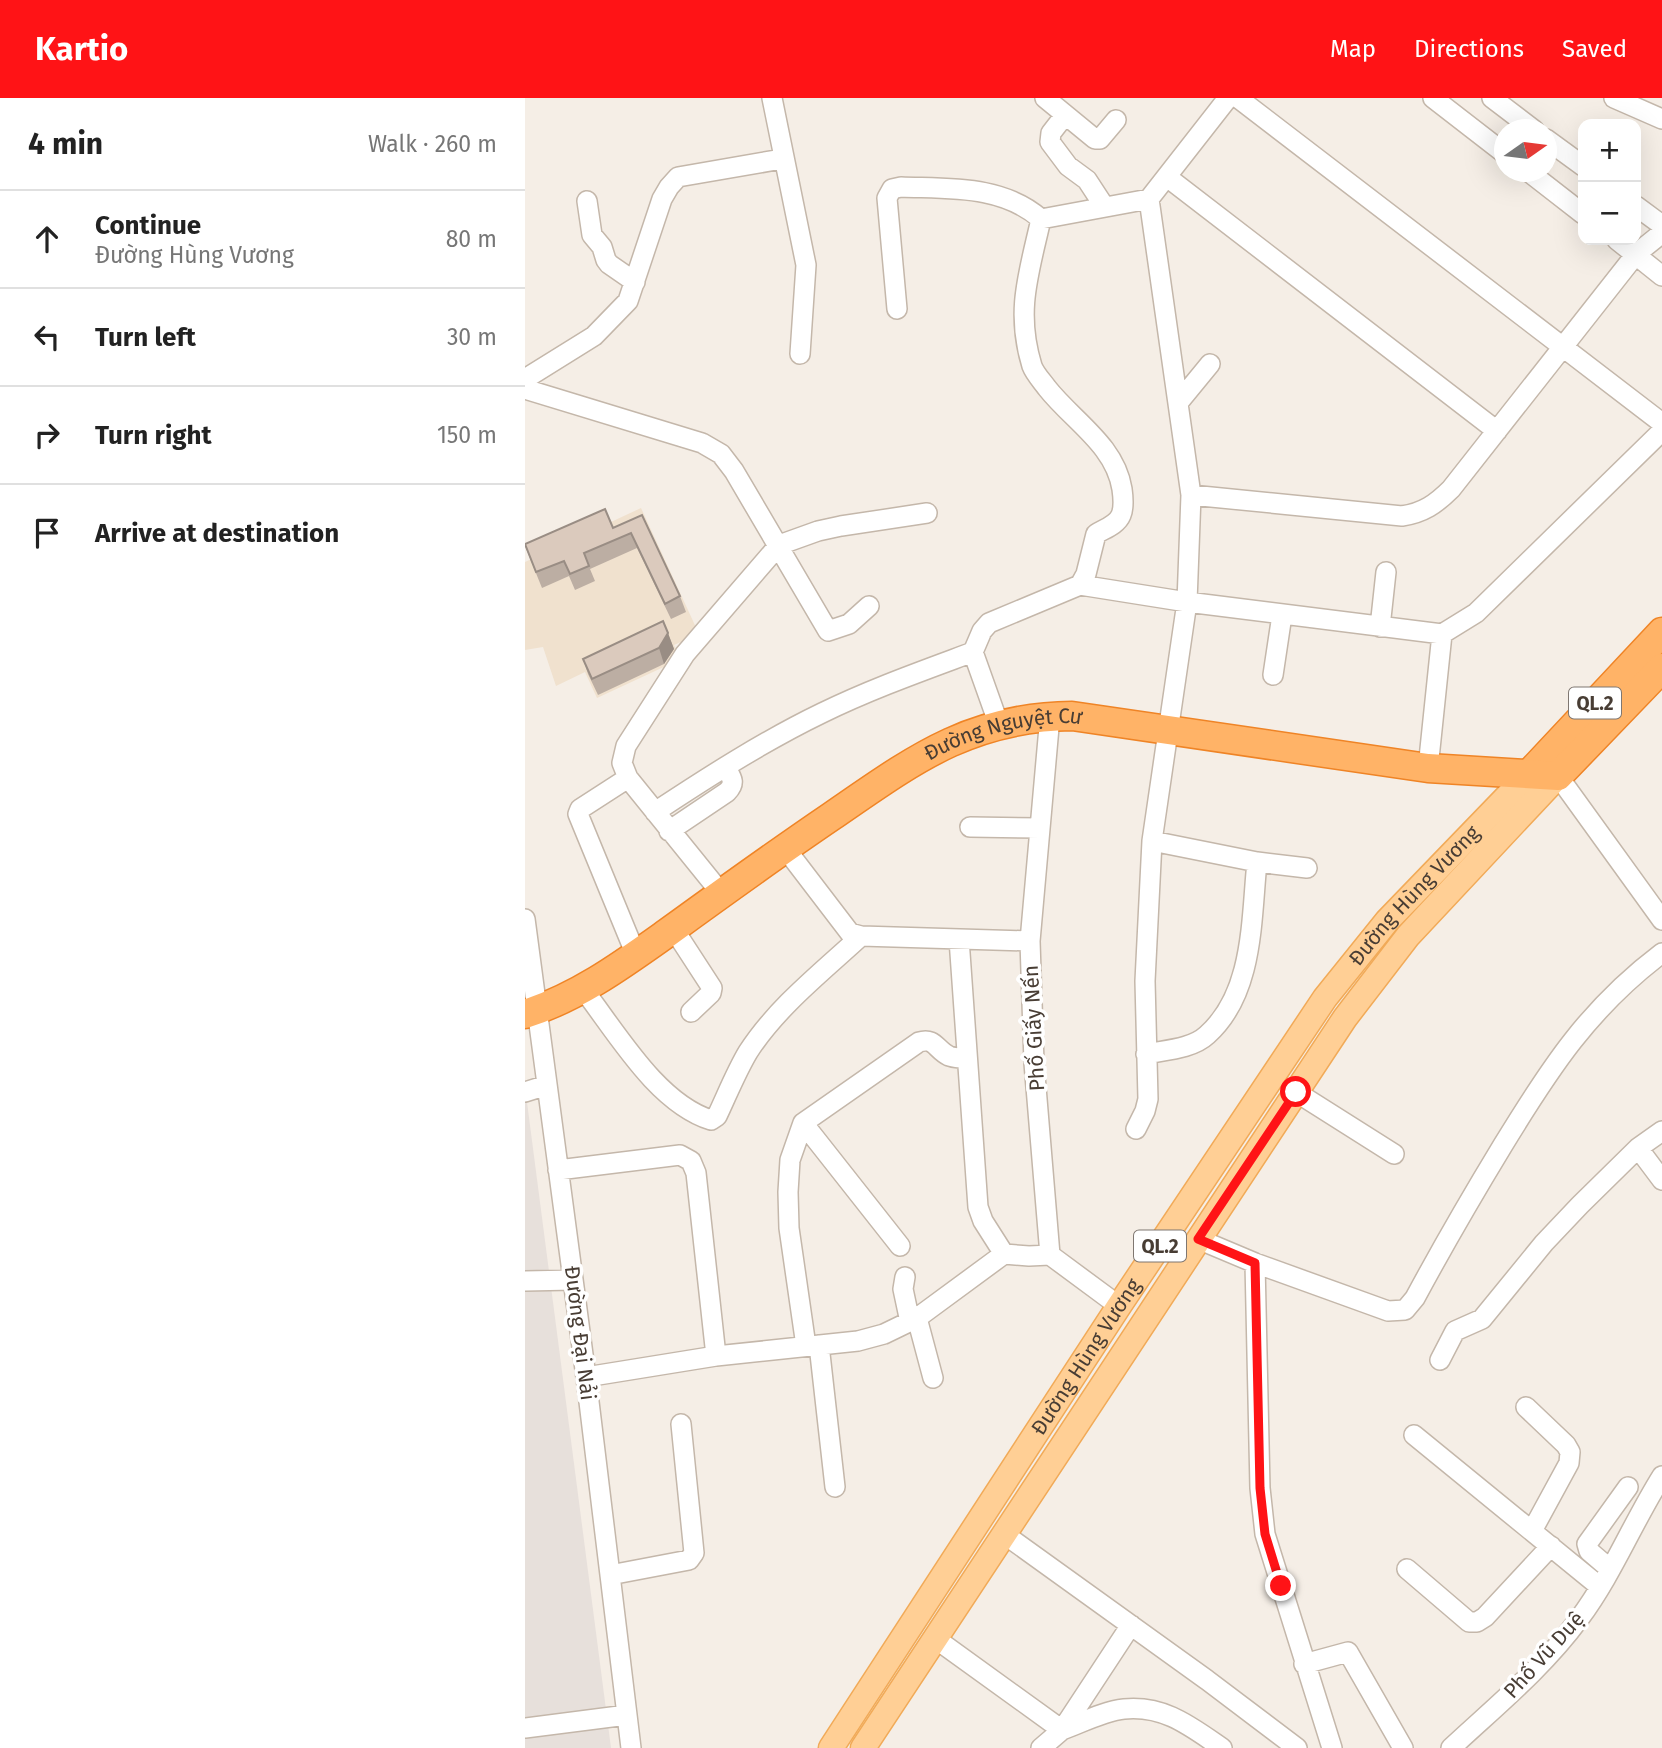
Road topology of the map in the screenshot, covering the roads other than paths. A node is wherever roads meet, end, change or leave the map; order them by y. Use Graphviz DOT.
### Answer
graph roads {
  1 [pos="772,98"];
  2 [pos="1045,98"];
  3 [pos="1228,98"];
  4 [pos="1238,98"];
  5 [pos="1433,98"];
  6 [pos="1492,98"];
  7 [pos="1613,98"];
  8 [pos="1065,115"];
  9 [pos="1520,119"];
  10 [pos="1662,119"];
  11 [pos="1116,120"];
  12 [pos="1494,145"];
  13 [pos="1557,147"];
  14 [pos="782,159"];
  15 [pos="1578,162"];
  16 [pos="1167,177"];
  17 [pos="1541,182"];
  18 [pos="1149,199"];
  19 [pos="587,201"];
  20 [pos="1104,206"];
  21 [pos="1578,210"];
  22 [pos="1641,210"];
  23 [pos="1041,219"];
  24 [pos="1662,226"];
  25 [pos="1662,233"];
  26 [pos="1624,245"];
  27 [pos="1636,254"];
  28 [pos="1662,276"];
  29 [pos="635,282"];
  30 [pos="897,309"];
  31 [pos="1561,346"];
  32 [pos="800,354"];
  33 [pos="1210,364"];
  34 [pos="525,379"];
  35 [pos="525,389"];
  36 [pos="1178,403"];
  37 [pos="1662,423"];
  38 [pos="1497,431"];
  39 [pos="1662,431"];
  40 [pos="1191,495"];
  41 [pos="927,513"];
  42 [pos="779,545"];
  43 [pos="1386,572"];
  44 [pos="1080,585"];
  45 [pos="1187,602"];
  46 [pos="869,606"];
  47 [pos="1282,615"];
  48 [pos="1380,627"];
  49 [pos="1662,632"];
  50 [pos="1442,634"];
  51 [pos="973,652"];
  52 [pos="1662,668"];
  53 [pos="1273,675"];
  54 [pos="1050,716"];
  55 [pos="999,725"];
  56 [pos="1168,729"];
  57 [pos="726,768"];
  58 [pos="1429,768"];
  59 [pos="1529,774"];
  60 [pos="1558,776"];
  61 [pos="628,778"];
  62 [pos="655,812"];
  63 [pos="969,827"];
  64 [pos="1040,828"];
  65 [pos="669,831"];
  66 [pos="1152,841"];
  67 [pos="785,848"];
  68 [pos="1257,862"];
  69 [pos="1307,868"];
  70 [pos="721,893"];
  71 [pos="525,919"];
  72 [pos="1662,920"];
  73 [pos="673,928"];
  74 [pos="861,936"];
  75 [pos="959,939"];
  76 [pos="1030,940"];
  77 [pos="1662,953"];
  78 [pos="636,955"];
  79 [pos="583,989"];
  80 [pos="531,1012"];
  81 [pos="691,1012"];
  82 [pos="1146,1054"];
  83 [pos="967,1059"];
  84 [pos="547,1085"];
  85 [pos="525,1092"];
  86 [pos="1296,1092"];
  87 [pos="803,1123"];
  88 [pos="1136,1129"];
  89 [pos="1662,1130"];
  90 [pos="1638,1148"];
  91 [pos="1394,1154"];
  92 [pos="558,1170"];
  93 [pos="1662,1180"];
  94 [pos="1198,1239"];
  95 [pos="900,1246"];
  96 [pos="1004,1254"];
  97 [pos="1051,1255"];
  98 [pos="1255,1263"];
  99 [pos="905,1276"];
  100 [pos="573,1280"];
  101 [pos="525,1281"];
  102 [pos="1113,1316"];
  103 [pos="913,1320"];
  104 [pos="1130,1342"];
  105 [pos="812,1345"];
  106 [pos="716,1356"];
  107 [pos="1440,1360"];
  108 [pos="586,1377"];
  109 [pos="933,1378"];
  110 [pos="1525,1406"];
  111 [pos="681,1424"];
  112 [pos="1414,1435"];
  113 [pos="1662,1476"];
  114 [pos="835,1487"];
  115 [pos="1628,1488"];
  116 [pos="1532,1531"];
  117 [pos="1004,1534"];
  118 [pos="1551,1546"];
  119 [pos="1408,1569"];
  120 [pos="610,1575"];
  121 [pos="1605,1578"];
  122 [pos="1131,1625"];
  123 [pos="936,1639"];
  124 [pos="1304,1664"];
  125 [pos="627,1715"];
  126 [pos="525,1728"];
  127 [pos="1053,1741"];
  128 [pos="631,1748"];
  129 [pos="831,1748"];
  130 [pos="863,1748"];
  131 [pos="1222,1748"];
  132 [pos="1297,1748"];
  133 [pos="1332,1748"];
  134 [pos="1403,1748"];
  135 [pos="1451,1748"];
  1 -- 14 [label="street"];
  2 -- 8 [label="street"];
  3 -- 16 [label="street"];
  4 -- 31 [label="street"];
  5 -- 12 [label="street"];
  6 -- 9 [label="street"];
  7 -- 10 [label="street"];
  8 -- 11 [label="street"];
  8 -- 20 [label="street"];
  13 -- 15 [label="street"];
  14 -- 29 [label="street"];
  14 -- 32 [label="street"];
  16 -- 18 [label="street"];
  16 -- 38 [label="street"];
  17 -- 21 [label="street"];
  18 -- 20 [label="street"];
  18 -- 36 [label="street"];
  19 -- 29 [label="street"];
  20 -- 23 [label="street"];
  22 -- 24 [label="street"];
  23 -- 30 [label="street"];
  23 -- 44 [label="street"];
  25 -- 27 [label="street"];
  26 -- 27 [label="street"];
  27 -- 28 [label="street"];
  27 -- 31 [label="street"];
  29 -- 34 [label="street"];
  31 -- 37 [label="street"];
  31 -- 38 [label="street"];
  33 -- 36 [label="street"];
  35 -- 42 [label="street"];
  36 -- 40 [label="street"];
  38 -- 40 [label="street"];
  39 -- 50 [label="street"];
  40 -- 45 [label="street"];
  41 -- 42 [label="street"];
  42 -- 46 [label="street"];
  42 -- 61 [label="street"];
  43 -- 48 [label="street"];
  44 -- 45 [label="street"];
  44 -- 51 [label="street"];
  45 -- 47 [label="street"];
  45 -- 56 [label="street"];
  47 -- 48 [label="street"];
  47 -- 53 [label="street"];
  48 -- 50 [label="street"];
  49 -- 59 [label="highway, Đường Hùng Vương / QL.2"];
  50 -- 58 [label="street"];
  51 -- 55 [label="street"];
  51 -- 57 [label="street"];
  52 -- 60 [label="highway, Đường Hùng Vương / QL.2"];
  54 -- 55 [label="highway, Đường Nguyệt Cư"];
  54 -- 56 [label="highway, Đường Nguyệt Cư"];
  54 -- 64 [label="street, Phố Giấy Nến"];
  55 -- 67 [label="highway, Đường Nguyệt Cư"];
  56 -- 58 [label="highway, Đường Nguyệt Cư"];
  56 -- 66 [label="street"];
  57 -- 62 [label="street"];
  57 -- 65 [label="street"];
  58 -- 59 [label="highway, Đường Nguyệt Cư"];
  59 -- 60 [label="highway, Đường Nguyệt Cư"];
  59 -- 102 [label="main road, Đường Hùng Vương / QL.2"];
  60 -- 72 [label="street"];
  60 -- 86 [label="main road, Đường Hùng Vương / QL.2"];
  61 -- 62 [label="street"];
  61 -- 78 [label="street"];
  62 -- 65 [label="street"];
  63 -- 64 [label="street"];
  64 -- 76 [label="street, Phố Giấy Nến"];
  65 -- 70 [label="street"];
  66 -- 68 [label="street"];
  66 -- 82 [label="street"];
  67 -- 70 [label="highway, Đường Nguyệt Cư"];
  67 -- 74 [label="street"];
  68 -- 69 [label="street"];
  68 -- 82 [label="street"];
  70 -- 73 [label="highway, Đường Nguyệt Cư"];
  71 -- 80 [label="street, Đường Đại Nải"];
  73 -- 78 [label="highway, Đường Nguyệt Cư"];
  73 -- 81 [label="street"];
  74 -- 75 [label="street"];
  74 -- 79 [label="street"];
  75 -- 76 [label="street"];
  75 -- 83 [label="street"];
  76 -- 97 [label="street, Phố Giấy Nến"];
  77 -- 98 [label="street"];
  78 -- 79 [label="highway, Đường Nguyệt Cư"];
  79 -- 80 [label="highway, Đường Nguyệt Cư"];
  80 -- 84 [label="street, Đường Đại Nải"];
  82 -- 88 [label="street"];
  83 -- 87 [label="street"];
  83 -- 96 [label="street"];
  84 -- 85 [label="street"];
  84 -- 92 [label="street, Đường Đại Nải"];
  86 -- 91 [label="street"];
  86 -- 94 [label="main road, Đường Hùng Vương / QL.2"];
  87 -- 95 [label="street"];
  87 -- 105 [label="street"];
  89 -- 90 [label="street"];
  90 -- 93 [label="street"];
  90 -- 107 [label="street"];
  92 -- 100 [label="street, Đường Đại Nải"];
  92 -- 106 [label="street"];
  94 -- 98 [label="street"];
  94 -- 104 [label="main road, Đường Hùng Vương / QL.2"];
  96 -- 97 [label="street"];
  96 -- 103 [label="street"];
  97 -- 102 [label="street"];
  98 -- 124 [label="street"];
  99 -- 103 [label="street"];
  100 -- 101 [label="street"];
  100 -- 108 [label="street, Đường Đại Nải"];
  102 -- 104 [label="main road"];
  102 -- 129 [label="main road, Đường Hùng Vương / QL.2"];
  103 -- 105 [label="street"];
  103 -- 109 [label="street"];
  104 -- 117 [label="main road, Đường Hùng Vương / QL.2"];
  105 -- 106 [label="street"];
  105 -- 114 [label="street"];
  106 -- 108 [label="street"];
  108 -- 120 [label="street, Đường Đại Nải"];
  110 -- 116 [label="street"];
  111 -- 120 [label="street"];
  112 -- 116 [label="street"];
  113 -- 121 [label="street, Phố Vũ Duệ"];
  115 -- 121 [label="street"];
  116 -- 118 [label="street"];
  117 -- 122 [label="street"];
  117 -- 123 [label="main road, Đường Hùng Vương / QL.2"];
  118 -- 119 [label="street"];
  118 -- 121 [label="street"];
  120 -- 125 [label="street, Đường Đại Nải"];
  121 -- 135 [label="street, Phố Vũ Duệ"];
  122 -- 127 [label="street"];
  122 -- 132 [label="street"];
  123 -- 127 [label="street"];
  123 -- 130 [label="main road, Đường Hùng Vương / QL.2"];
  124 -- 133 [label="street"];
  124 -- 134 [label="street"];
  125 -- 126 [label="street"];
  125 -- 128 [label="street, Đường Đại Nải"];
  127 -- 131 [label="street"];
}
